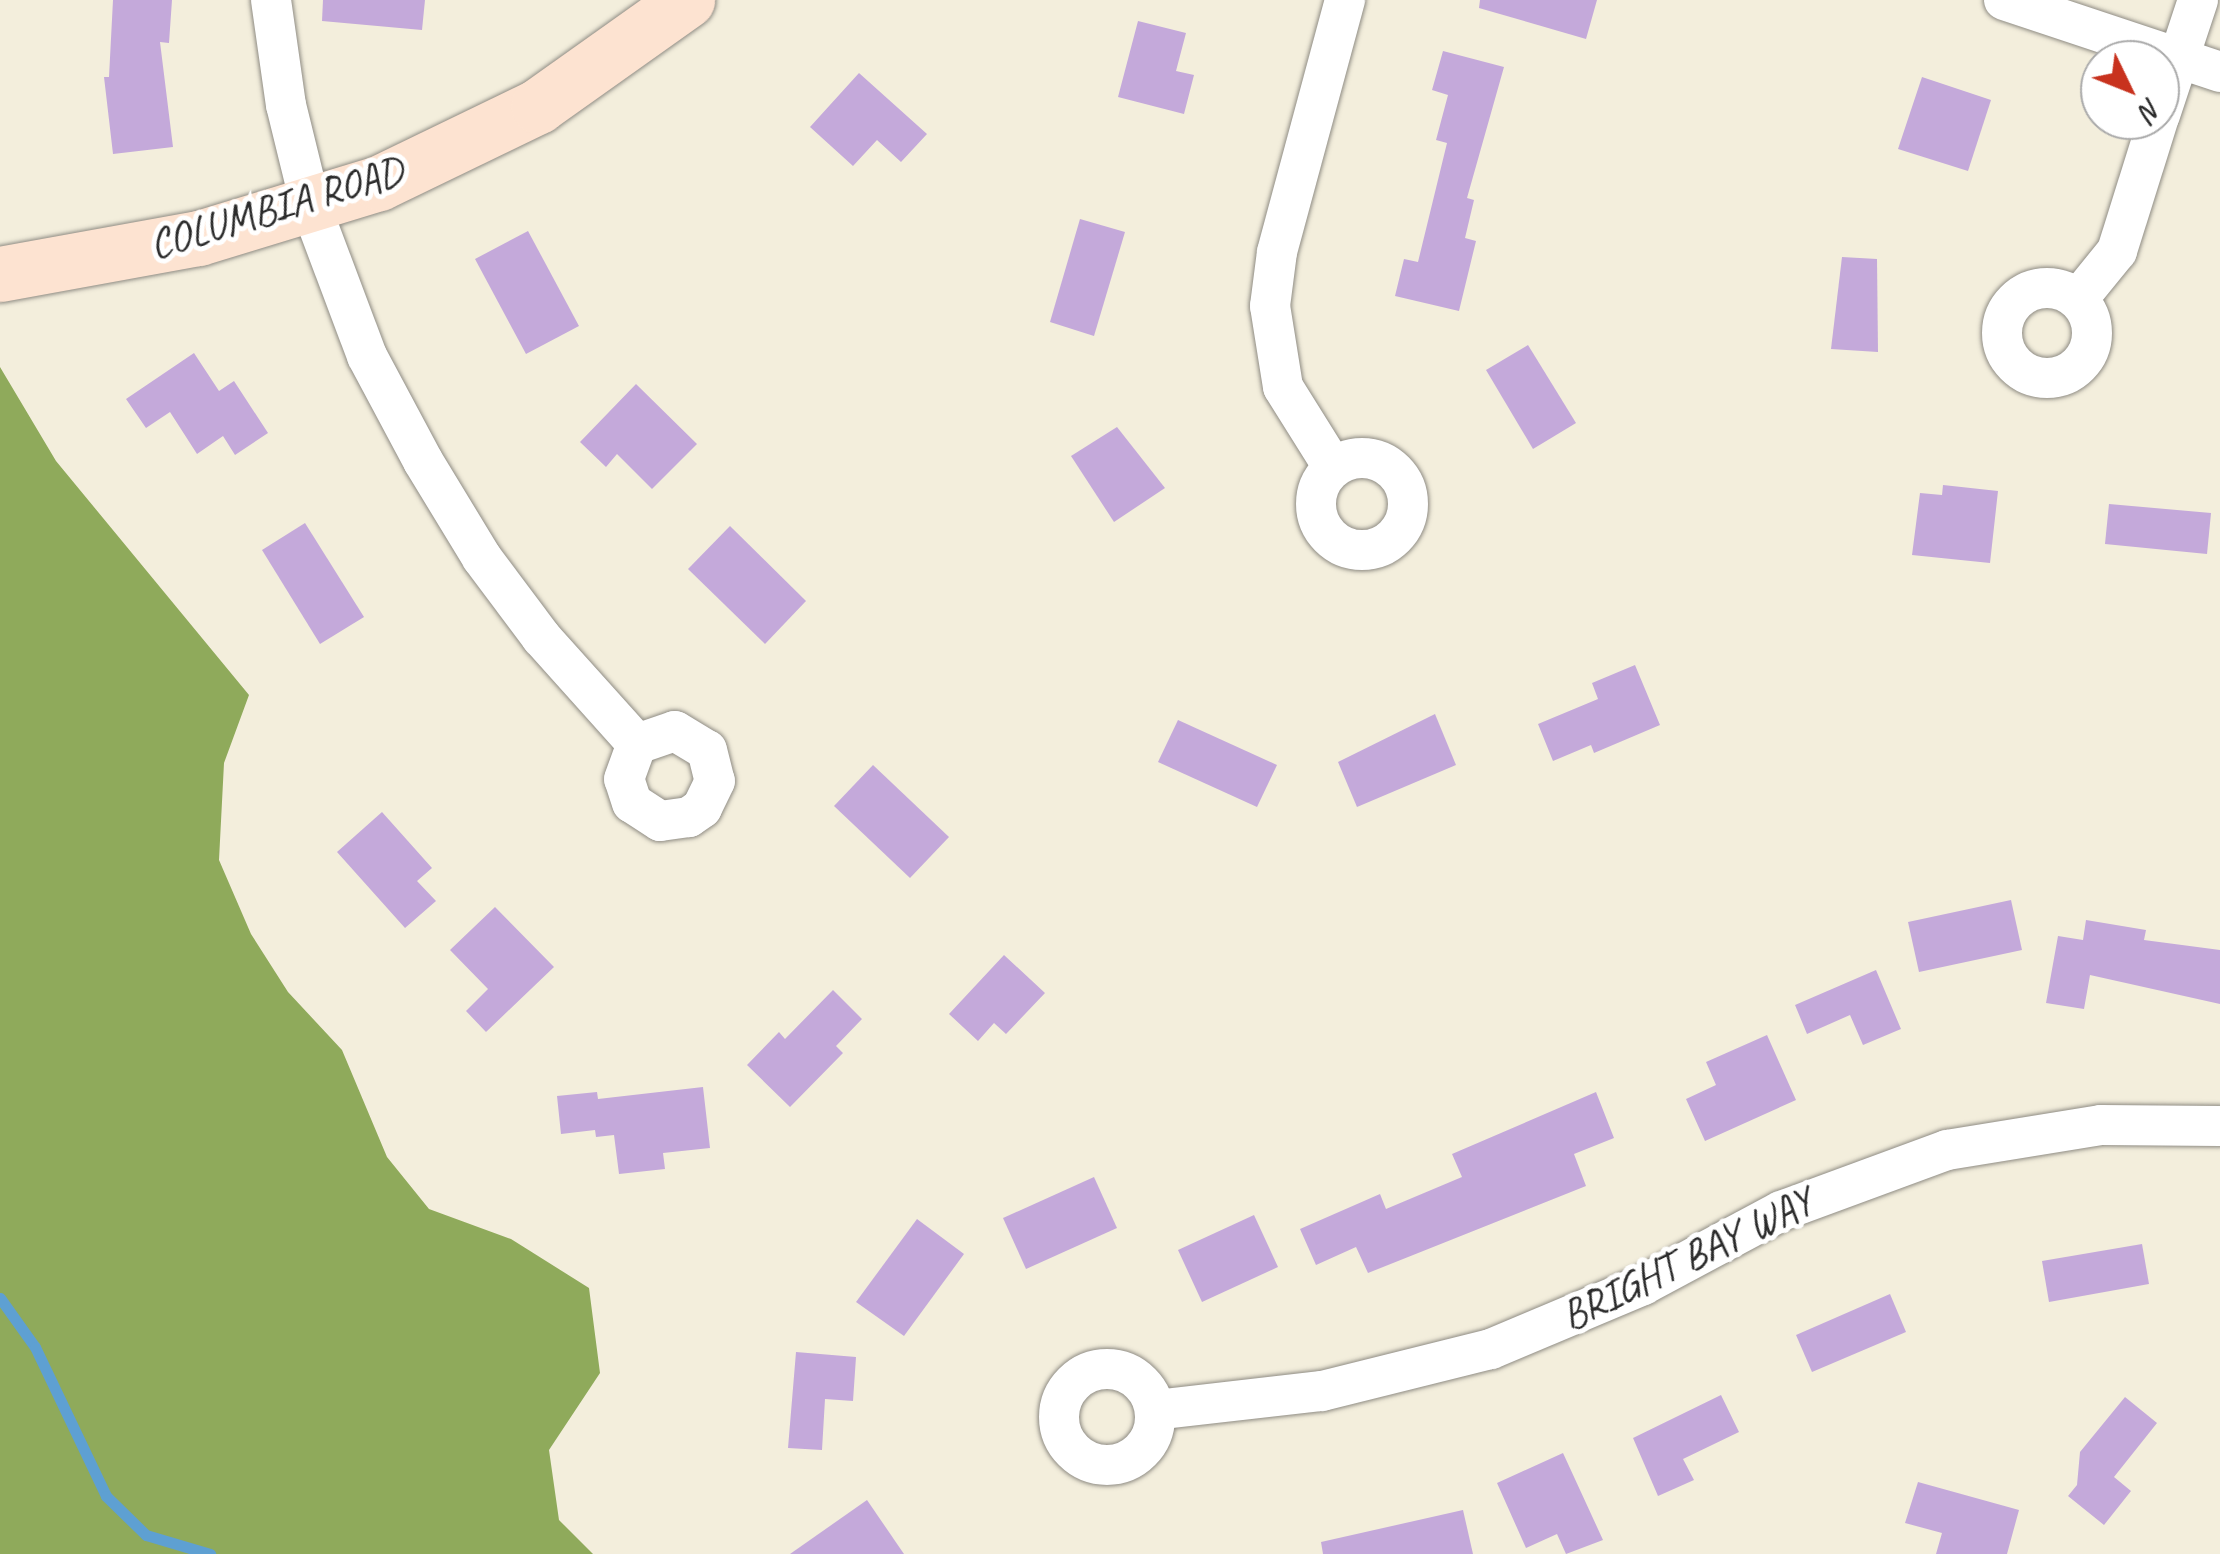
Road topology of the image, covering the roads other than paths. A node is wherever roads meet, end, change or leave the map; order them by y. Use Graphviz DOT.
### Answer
graph roads {
  1 [pos="271,0"];
  2 [pos="687,0"];
  3 [pos="1345,0"];
  4 [pos="2004,0"];
  5 [pos="2198,0"];
  6 [pos="2126,40"];
  7 [pos="2180,51"];
  8 [pos="2180,58"];
  9 [pos="2220,72"];
  10 [pos="2152,140"];
  11 [pos="311,207"];
  12 [pos="0,274"];
  13 [pos="2078,299"];
  14 [pos="1333,467"];
  15 [pos="637,744"];
  16 [pos="2220,1126"];
  17 [pos="1155,1410"];
  1 -- 11 [label="street"];
  2 -- 11 [label="street, COLUMBIA ROAD"];
  3 -- 14 [label="street"];
  4 -- 6 [label="street"];
  5 -- 7 [label="street"];
  8 -- 9 [label="street"];
  10 -- 13 [label="street"];
  11 -- 12 [label="street, COLUMBIA ROAD"];
  11 -- 15 [label="street"];
  16 -- 17 [label="street, BRIGHT BAY WAY"];
}
